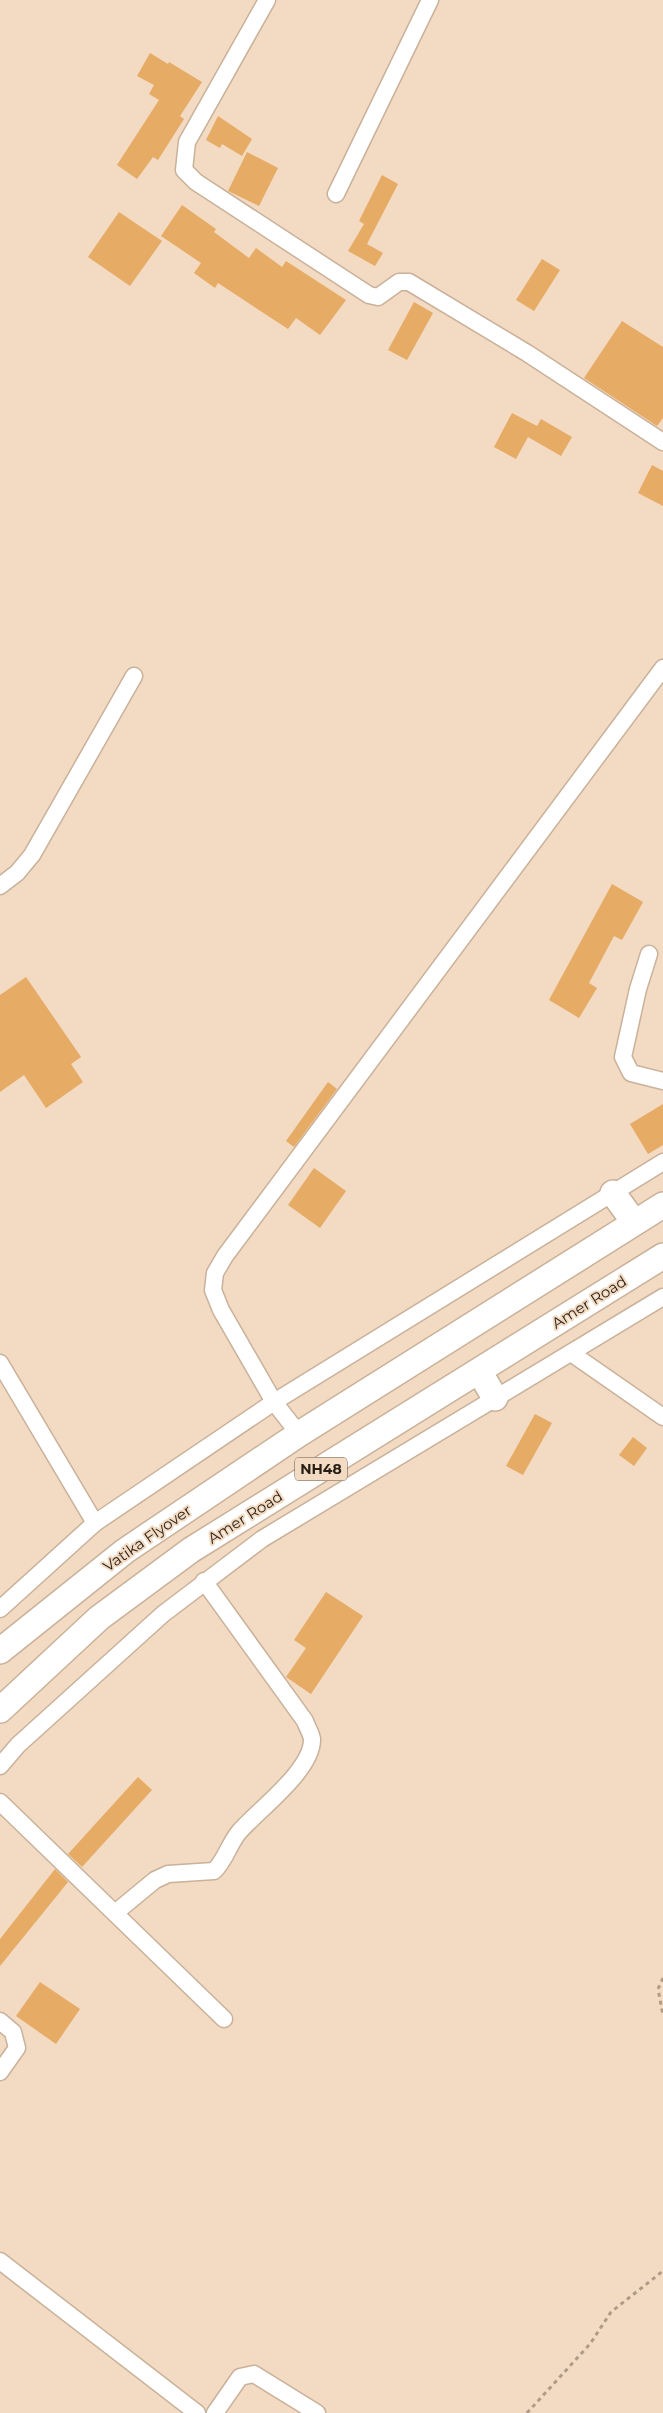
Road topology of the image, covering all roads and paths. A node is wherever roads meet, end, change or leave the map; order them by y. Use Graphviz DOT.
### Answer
graph roads {
  1 [pos="267,0"];
  2 [pos="430,0"];
  3 [pos="336,194"];
  4 [pos="663,442"];
  5 [pos="663,668"];
  6 [pos="134,676"];
  7 [pos="0,886"];
  8 [pos="649,954"];
  9 [pos="663,1081"];
  10 [pos="663,1162"];
  11 [pos="613,1192"];
  12 [pos="663,1205"];
  13 [pos="634,1222"];
  14 [pos="663,1256"];
  15 [pos="663,1297"];
  16 [pos="571,1353"];
  17 [pos="0,1363"];
  18 [pos="479,1371"];
  19 [pos="495,1398"];
  20 [pos="274,1402"];
  21 [pos="663,1417"];
  22 [pos="300,1434"];
  23 [pos="96,1523"];
  24 [pos="204,1582"];
  25 [pos="0,1609"];
  26 [pos="0,1650"];
  27 [pos="0,1710"];
  28 [pos="0,1766"];
  29 [pos="0,1802"];
  30 [pos="115,1913"];
  31 [pos="663,1978"];
  32 [pos="663,2015"];
  33 [pos="224,2019"];
  34 [pos="0,2022"];
  35 [pos="0,2072"];
  36 [pos="0,2261"];
  37 [pos="663,2271"];
  38 [pos="198,2413"];
  39 [pos="215,2413"];
  40 [pos="316,2413"];
  41 [pos="527,2413"];
  1 -- 4 [label="street"];
  2 -- 3 [label="street"];
  5 -- 20 [label="street"];
  6 -- 7 [label="street"];
  8 -- 9 [label="street"];
  10 -- 11 [label="street"];
  11 -- 13 [label="highway"];
  11 -- 20 [label="street"];
  12 -- 13 [label="highway, NH48"];
  13 -- 22 [label="highway, NH48"];
  14 -- 18 [label="highway, Amer Road / NH48"];
  15 -- 16 [label="street"];
  16 -- 19 [label="street"];
  16 -- 21 [label="street"];
  17 -- 23 [label="street"];
  18 -- 19 [label="highway"];
  18 -- 27 [label="highway, Amer Road / NH48"];
  19 -- 24 [label="street"];
  20 -- 22 [label="street"];
  20 -- 23 [label="street"];
  22 -- 26 [label="highway, Vatika Flyover / NH48"];
  23 -- 25 [label="street"];
  24 -- 28 [label="street"];
  24 -- 30 [label="street"];
  29 -- 30 [label="street"];
  30 -- 33 [label="street"];
  31 -- 32 [label="path"];
  34 -- 35 [label="street"];
  36 -- 38 [label="street"];
  37 -- 41 [label="path"];
  39 -- 40 [label="street"];
}
